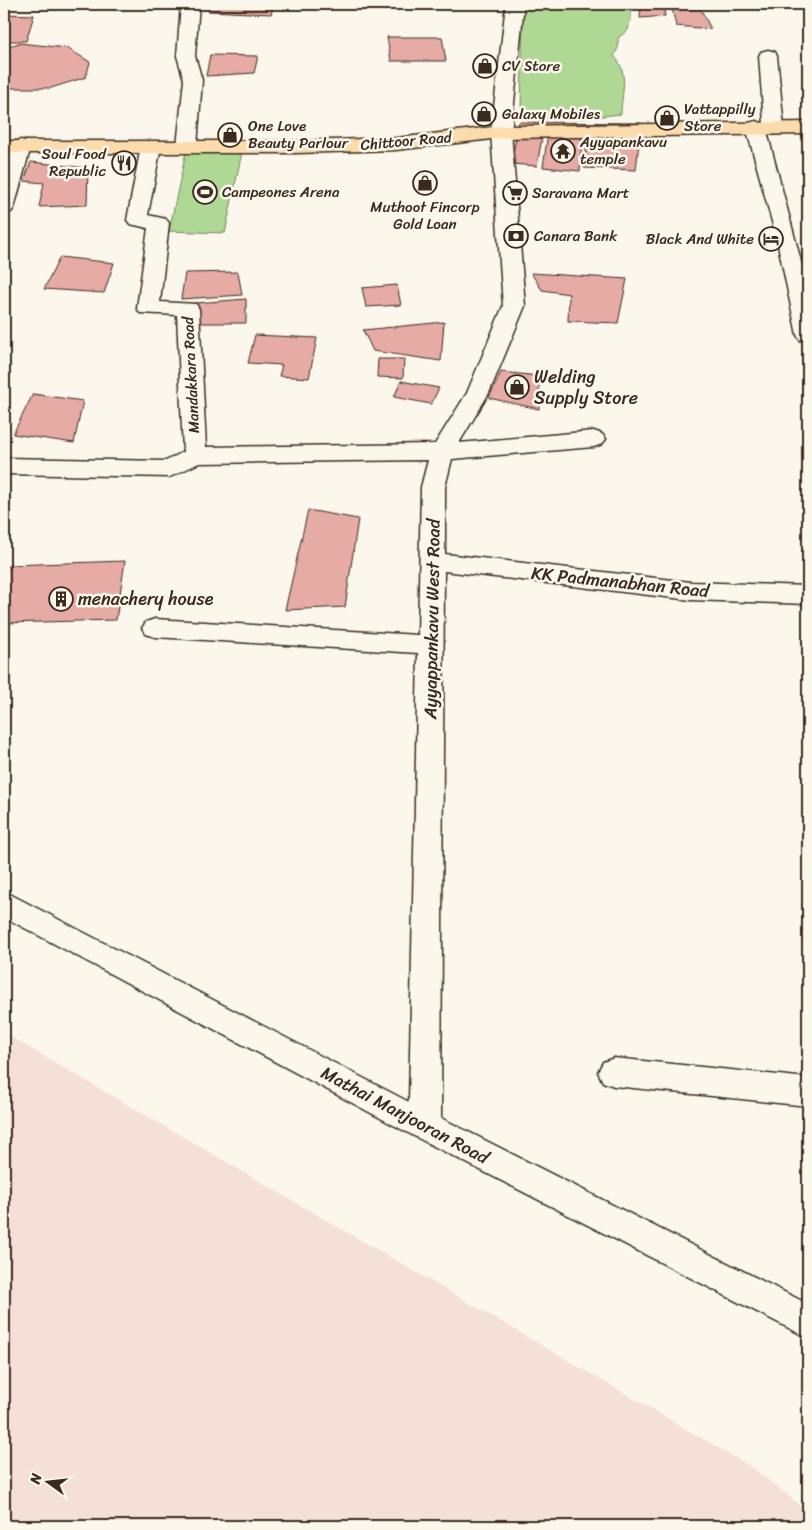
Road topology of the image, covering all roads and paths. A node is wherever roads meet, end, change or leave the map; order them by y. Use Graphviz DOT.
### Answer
graph roads {
  1 [pos="190,4"];
  2 [pos="514,4"];
  3 [pos="768,56"];
  4 [pos="765,127"];
  5 [pos="808,128"];
  6 [pos="501,132"];
  7 [pos="12,146"];
  8 [pos="150,146"];
  9 [pos="187,146"];
  10 [pos="4,208"];
  11 [pos="806,312"];
  12 [pos="808,334"];
  13 [pos="594,439"];
  14 [pos="442,452"];
  15 [pos="195,455"];
  16 [pos="4,466"];
  17 [pos="433,561"];
  18 [pos="808,595"];
  19 [pos="154,628"];
  20 [pos="432,645"];
  21 [pos="4,903"];
  22 [pos="614,1072"];
  23 [pos="808,1092"];
  24 [pos="425,1126"];
  25 [pos="808,1322"];
  1 -- 9 [label="street"];
  2 -- 6 [label="street, Ayyappankavu West Road"];
  3 -- 4 [label="street"];
  4 -- 5 [label="main road, Chittoor Road"];
  4 -- 6 [label="main road, Chittoor Road"];
  4 -- 11 [label="street"];
  6 -- 9 [label="main road, Chittoor Road"];
  6 -- 14 [label="street, Ayyappankavu West Road"];
  7 -- 8 [label="main road, Chittoor Road"];
  7 -- 10 [label="street"];
  8 -- 9 [label="main road, Chittoor Road"];
  8 -- 15 [label="street, Mandakkara Road"];
  11 -- 12 [label="street"];
  13 -- 14 [label="street, Mandakkara Road"];
  14 -- 15 [label="street, Mandakkara Road"];
  14 -- 17 [label="street, Ayyappankavu West Road"];
  15 -- 16 [label="street, Mandakkara Road"];
  17 -- 18 [label="street, KK Padmanabhan Road"];
  17 -- 20 [label="street, Ayyappankavu West Road"];
  19 -- 20 [label="street"];
  20 -- 24 [label="street, Ayyappankavu West Road"];
  21 -- 24 [label="street, Mathai Manjooran Road"];
  22 -- 23 [label="street"];
  24 -- 25 [label="street, Mathai Manjooran Road"];
}
